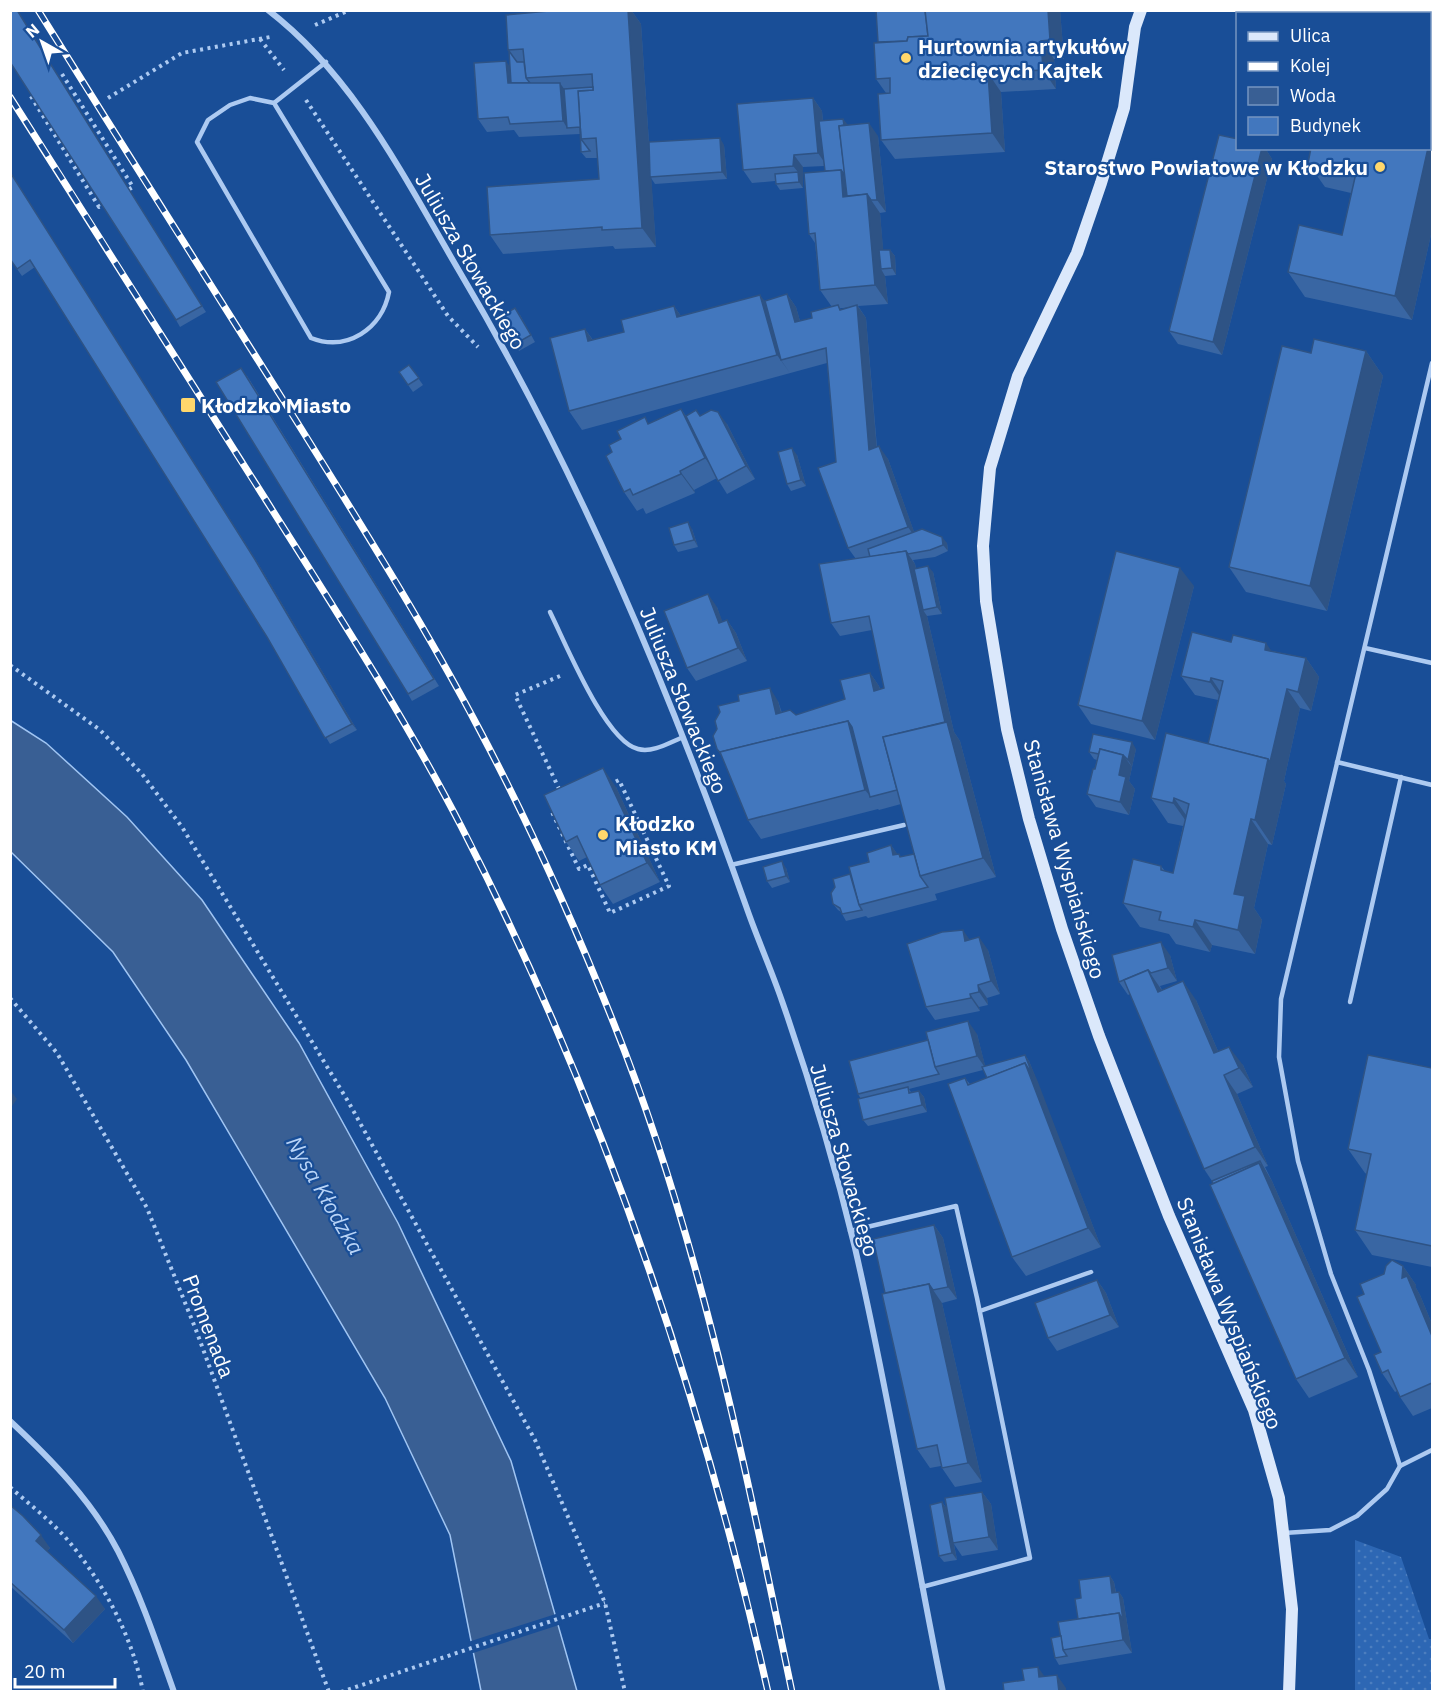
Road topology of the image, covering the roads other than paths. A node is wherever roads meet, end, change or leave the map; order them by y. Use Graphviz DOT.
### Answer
graph roads {
  1 [pos="1131,10"];
  2 [pos="1141,10"];
  3 [pos="271,12"];
  4 [pos="1135,27"];
  5 [pos="326,62"];
  6 [pos="274,103"];
  7 [pos="1432,363"];
  8 [pos="550,612"];
  9 [pos="1365,648"];
  10 [pos="1432,663"];
  11 [pos="681,738"];
  12 [pos="1337,762"];
  13 [pos="1401,777"];
  14 [pos="1432,785"];
  15 [pos="904,825"];
  16 [pos="731,865"];
  17 [pos="1350,1002"];
  18 [pos="850,1231"];
  19 [pos="1090,1272"];
  20 [pos="980,1311"];
  21 [pos="10,1421"];
  22 [pos="1432,1450"];
  23 [pos="1400,1466"];
  24 [pos="1284,1533"];
  25 [pos="922,1587"];
  26 [pos="174,1692"];
  27 [pos="943,1692"];
  28 [pos="1289,1692"];
  1 -- 4 [label="main road, Stanisława Wyspiańskiego"];
  2 -- 4 [label="main road, Stanisława Wyspiańskiego"];
  3 -- 5 [label="street, Juliusza Słowackiego"];
  4 -- 24 [label="main road, Stanisława Wyspiańskiego"];
  5 -- 6 [label="lane"];
  5 -- 11 [label="street, Juliusza Słowackiego"];
  6 -- 6 [label="lane"];
  7 -- 9 [label="lane"];
  8 -- 11 [label="lane"];
  9 -- 10 [label="lane"];
  9 -- 12 [label="lane"];
  11 -- 16 [label="street, Juliusza Słowackiego"];
  12 -- 13 [label="lane"];
  12 -- 23 [label="lane"];
  13 -- 14 [label="lane"];
  13 -- 17 [label="lane"];
  15 -- 16 [label="lane"];
  16 -- 18 [label="street, Juliusza Słowackiego"];
  18 -- 20 [label="lane"];
  18 -- 25 [label="street, Juliusza Słowackiego"];
  19 -- 20 [label="lane"];
  20 -- 25 [label="lane"];
  21 -- 26 [label="street"];
  22 -- 23 [label="lane"];
  23 -- 24 [label="lane"];
  24 -- 28 [label="main road, Stanisława Wyspiańskiego"];
  25 -- 27 [label="street, Juliusza Słowackiego"];
}
